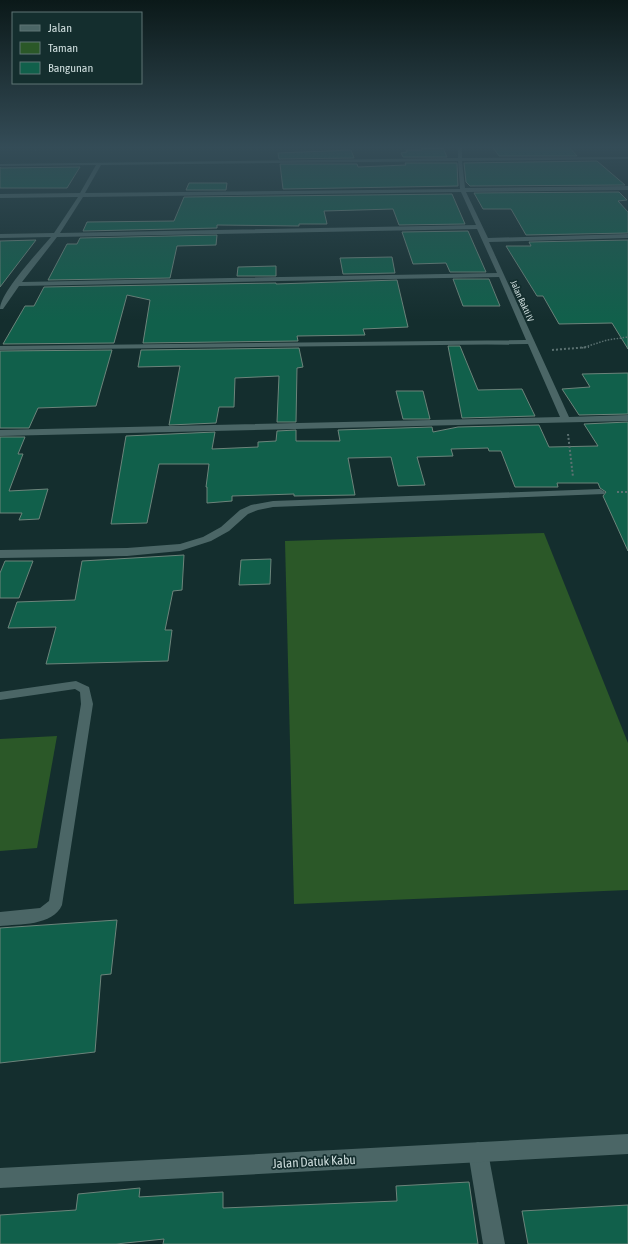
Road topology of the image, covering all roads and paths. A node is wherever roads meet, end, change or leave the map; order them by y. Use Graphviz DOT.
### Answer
graph roads {
  1 [pos="76,204"];
  2 [pos="469,204"];
  3 [pos="480,227"];
  4 [pos="0,236"];
  5 [pos="55,236"];
  6 [pos="628,236"];
  7 [pos="486,240"];
  8 [pos="501,275"];
  9 [pos="15,284"];
  10 [pos="0,307"];
  11 [pos="628,337"];
  12 [pos="532,346"];
  13 [pos="0,348"];
  14 [pos="628,418"];
  15 [pos="566,420"];
  16 [pos="0,433"];
  17 [pos="600,492"];
  18 [pos="628,492"];
  19 [pos="0,554"];
  20 [pos="0,696"];
  21 [pos="0,919"];
  22 [pos="628,1144"];
  23 [pos="478,1152"];
  24 [pos="0,1178"];
  25 [pos="494,1244"];
  1 -- 5 [label="street"];
  2 -- 3 [label="street, Jalan Bakti IV"];
  3 -- 5 [label="street"];
  3 -- 7 [label="street, Jalan Bakti IV"];
  4 -- 5 [label="street"];
  5 -- 9 [label="street"];
  6 -- 7 [label="street"];
  7 -- 8 [label="street, Jalan Bakti IV"];
  8 -- 9 [label="street"];
  8 -- 12 [label="street, Jalan Bakti IV"];
  9 -- 10 [label="street"];
  11 -- 12 [label="path"];
  12 -- 13 [label="street"];
  12 -- 15 [label="street, Jalan Bakti IV"];
  14 -- 15 [label="street"];
  15 -- 16 [label="street"];
  15 -- 17 [label="path"];
  17 -- 18 [label="path"];
  17 -- 19 [label="street"];
  20 -- 21 [label="lane"];
  22 -- 23 [label="street, Jalan Datuk Kabu"];
  23 -- 24 [label="street, Jalan Datuk Kabu"];
  23 -- 25 [label="street"];
}
